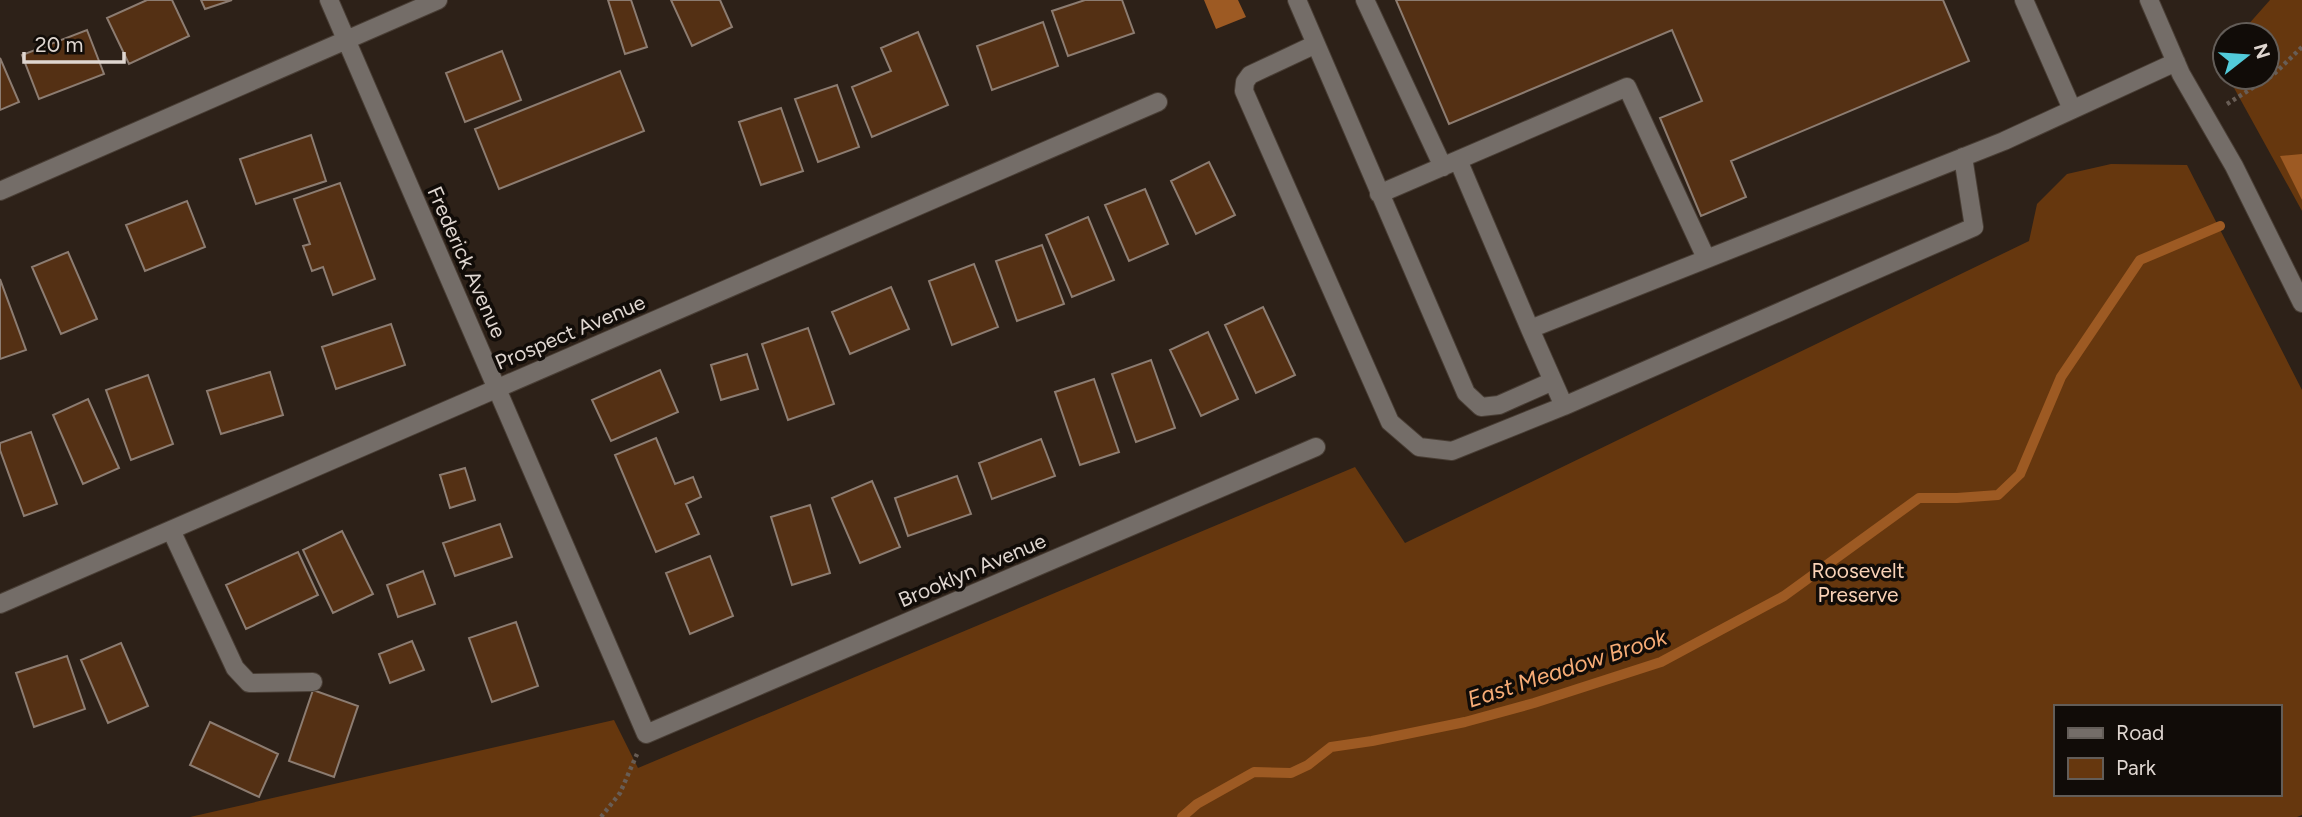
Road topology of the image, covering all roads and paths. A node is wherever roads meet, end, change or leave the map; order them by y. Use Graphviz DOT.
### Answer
graph roads {
  1 [pos="329,0"];
  2 [pos="438,0"];
  3 [pos="1297,0"];
  4 [pos="1365,0"];
  5 [pos="2024,0"];
  6 [pos="2149,0"];
  7 [pos="346,40"];
  8 [pos="1316,44"];
  9 [pos="2302,47"];
  10 [pos="2176,62"];
  11 [pos="1158,102"];
  12 [pos="2072,109"];
  13 [pos="2205,117"];
  14 [pos="1963,157"];
  15 [pos="1450,164"];
  16 [pos="0,191"];
  17 [pos="1380,194"];
  18 [pos="1706,258"];
  19 [pos="2302,303"];
  20 [pos="1530,329"];
  21 [pos="1553,381"];
  22 [pos="497,388"];
  23 [pos="1564,406"];
  24 [pos="1316,447"];
  25 [pos="171,530"];
  26 [pos="0,604"];
  27 [pos="313,682"];
  28 [pos="646,734"];
  29 [pos="601,817"];
  1 -- 7 [label="street, Frederick Avenue"];
  2 -- 7 [label="street"];
  3 -- 8 [label="street"];
  4 -- 15 [label="street"];
  5 -- 12 [label="street"];
  6 -- 10 [label="street"];
  7 -- 16 [label="street"];
  7 -- 22 [label="street, Frederick Avenue"];
  8 -- 17 [label="street"];
  8 -- 23 [label="street"];
  9 -- 13 [label="path"];
  10 -- 12 [label="street"];
  10 -- 13 [label="street"];
  11 -- 22 [label="street, Prospect Avenue"];
  12 -- 14 [label="street"];
  13 -- 19 [label="street"];
  14 -- 18 [label="street"];
  14 -- 23 [label="street"];
  15 -- 17 [label="street"];
  15 -- 18 [label="street"];
  15 -- 20 [label="street"];
  17 -- 21 [label="street"];
  18 -- 20 [label="street"];
  20 -- 21 [label="street"];
  21 -- 23 [label="street"];
  22 -- 25 [label="street, Prospect Avenue"];
  22 -- 28 [label="street, Frederick Avenue"];
  24 -- 28 [label="street, Brooklyn Avenue"];
  25 -- 26 [label="street, Prospect Avenue"];
  25 -- 27 [label="street"];
  28 -- 29 [label="path"];
}
